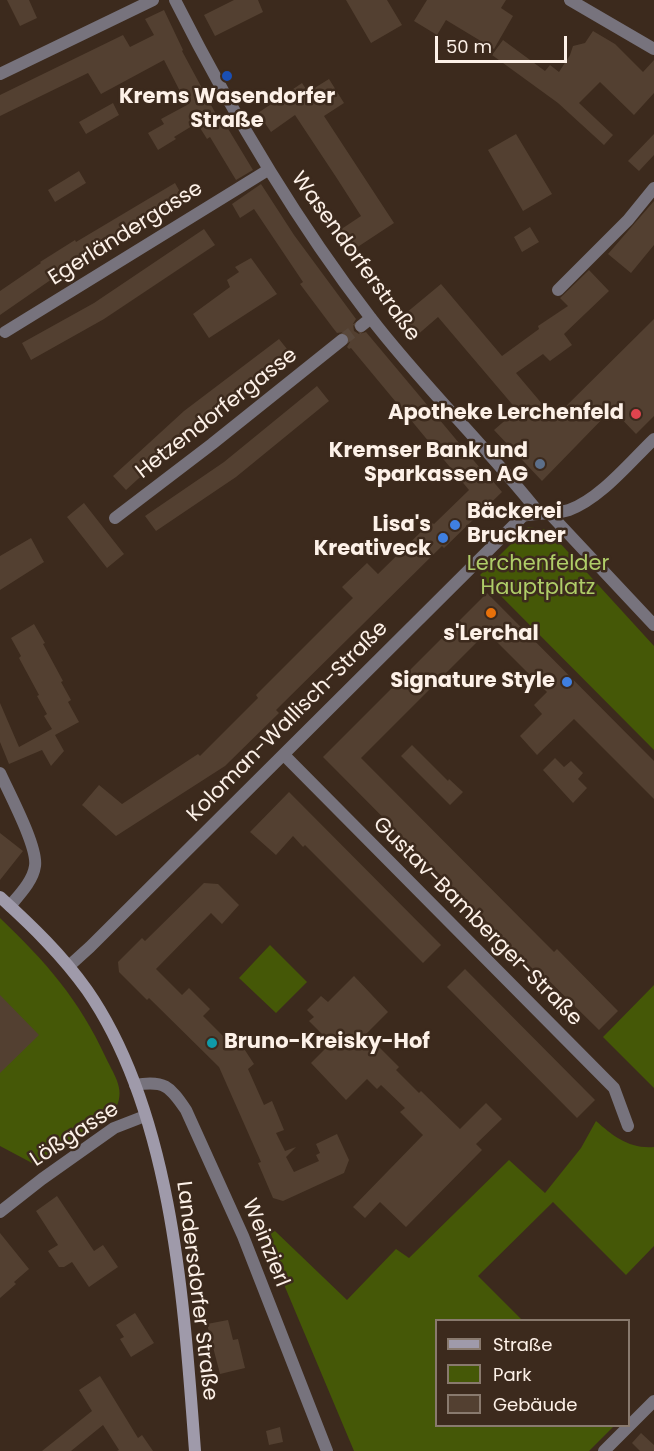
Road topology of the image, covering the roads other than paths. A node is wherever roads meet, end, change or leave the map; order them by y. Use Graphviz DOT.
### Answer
graph roads {
  1 [pos="153,0"];
  2 [pos="175,0"];
  3 [pos="570,0"];
  4 [pos="654,49"];
  5 [pos="0,74"];
  6 [pos="268,170"];
  7 [pos="654,188"];
  8 [pos="558,290"];
  9 [pos="5,332"];
  10 [pos="342,340"];
  11 [pos="654,439"];
  12 [pos="544,513"];
  13 [pos="115,518"];
  14 [pos="654,625"];
  15 [pos="284,755"];
  16 [pos="0,773"];
  17 [pos="5,902"];
  18 [pos="69,966"];
  19 [pos="135,1085"];
  20 [pos="145,1116"];
  21 [pos="628,1126"];
  22 [pos="0,1212"];
  23 [pos="654,1401"];
  24 [pos="630,1425"];
  25 [pos="628,1427"];
  26 [pos="195,1451"];
  27 [pos="327,1451"];
  28 [pos="604,1451"];
  1 -- 5 [label="street"];
  2 -- 6 [label="street, Wasendorferstraße"];
  3 -- 4 [label="street"];
  6 -- 9 [label="street, Egerländergasse"];
  6 -- 12 [label="street, Wasendorferstraße"];
  7 -- 8 [label="street"];
  10 -- 13 [label="street, Hetzendorfergasse"];
  11 -- 12 [label="street, Koloman-Wallisch-Straße"];
  12 -- 14 [label="street"];
  12 -- 15 [label="street, Koloman-Wallisch-Straße"];
  15 -- 18 [label="street, Koloman-Wallisch-Straße"];
  15 -- 21 [label="street, Gustav-Bamberger-Straße"];
  16 -- 17 [label="street"];
  17 -- 18 [label="main road, Landersdorfer Straße"];
  18 -- 19 [label="main road, Landersdorfer Straße"];
  19 -- 20 [label="main road, Landersdorfer Straße"];
  19 -- 27 [label="street, Weinzierl"];
  20 -- 22 [label="street, Lößgasse"];
  20 -- 26 [label="main road, Landersdorfer Straße"];
  23 -- 24 [label="street"];
  25 -- 28 [label="street"];
}
